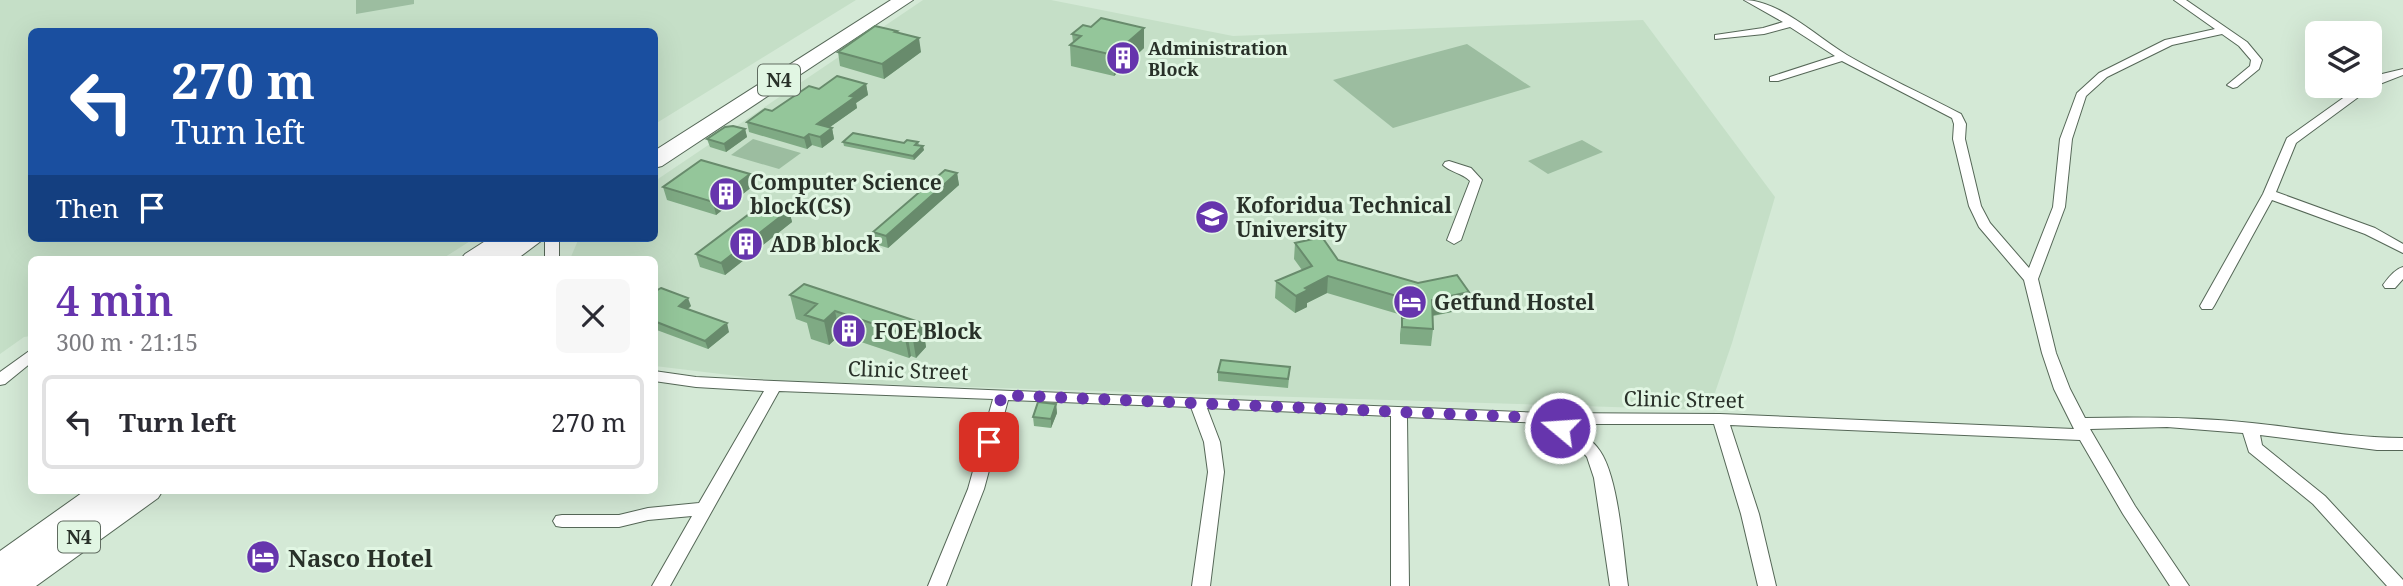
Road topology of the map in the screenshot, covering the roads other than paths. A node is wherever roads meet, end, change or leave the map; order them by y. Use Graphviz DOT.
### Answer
graph roads {
  1 [pos="885,0"];
  2 [pos="904,0"];
  3 [pos="1749,0"];
  4 [pos="2179,0"];
  5 [pos="1791,23"];
  6 [pos="2222,31"];
  7 [pos="1719,37"];
  8 [pos="1843,57"];
  9 [pos="2403,72"];
  10 [pos="2382,78"];
  11 [pos="1774,79"];
  12 [pos="2233,85"];
  13 [pos="2350,98"];
  14 [pos="658,142"];
  15 [pos="658,158"];
  16 [pos="1449,165"];
  17 [pos="2269,194"];
  18 [pos="1454,240"];
  19 [pos="501,242"];
  20 [pos="527,242"];
  21 [pos="2403,249"];
  22 [pos="479,256"];
  23 [pos="505,256"];
  24 [pos="2403,271"];
  25 [pos="2031,279"];
  26 [pos="2390,285"];
  27 [pos="2207,306"];
  28 [pos="26,358"];
  29 [pos="0,362"];
  30 [pos="658,377"];
  31 [pos="0,380"];
  32 [pos="774,386"];
  33 [pos="1002,395"];
  34 [pos="1197,402"];
  35 [pos="1399,411"];
  36 [pos="1544,418"];
  37 [pos="1720,419"];
  38 [pos="2250,428"];
  39 [pos="2083,429"];
  40 [pos="2403,444"];
  41 [pos="103,494"];
  42 [pos="142,494"];
  43 [pos="704,509"];
  44 [pos="562,521"];
  45 [pos="0,568"];
  46 [pos="11,586"];
  47 [pos="661,586"];
  48 [pos="937,586"];
  49 [pos="1201,586"];
  50 [pos="1400,586"];
  51 [pos="1619,586"];
  52 [pos="1767,586"];
  53 [pos="2180,586"];
  54 [pos="2398,586"];
  1 -- 14 [label="highway, N4"];
  2 -- 15 [label="highway, N4"];
  3 -- 5 [label="street"];
  4 -- 6 [label="street"];
  5 -- 7 [label="street"];
  5 -- 8 [label="street"];
  6 -- 12 [label="street"];
  6 -- 25 [label="street"];
  8 -- 11 [label="street"];
  8 -- 25 [label="street"];
  9 -- 10 [label="street"];
  13 -- 17 [label="street"];
  16 -- 18 [label="street"];
  17 -- 21 [label="street"];
  17 -- 27 [label="street"];
  19 -- 22 [label="highway"];
  20 -- 23 [label="highway"];
  24 -- 26 [label="street"];
  25 -- 39 [label="street"];
  28 -- 29 [label="street"];
  28 -- 31 [label="street"];
  30 -- 32 [label="street, Clinic Street"];
  32 -- 33 [label="street, Clinic Street"];
  32 -- 43 [label="street"];
  33 -- 34 [label="street, Clinic Street"];
  33 -- 48 [label="street"];
  34 -- 35 [label="street, Clinic Street"];
  34 -- 49 [label="street"];
  35 -- 36 [label="street, Clinic Street"];
  35 -- 50 [label="street"];
  36 -- 37 [label="street, Clinic Street"];
  36 -- 51 [label="street"];
  37 -- 39 [label="street, Clinic Street"];
  37 -- 52 [label="street"];
  38 -- 39 [label="street, Clinic Street"];
  38 -- 40 [label="street, Clinic Street"];
  38 -- 54 [label="street"];
  39 -- 53 [label="street"];
  41 -- 45 [label="highway, N4"];
  42 -- 46 [label="highway, N4"];
  43 -- 44 [label="street"];
  43 -- 47 [label="street"];
}
